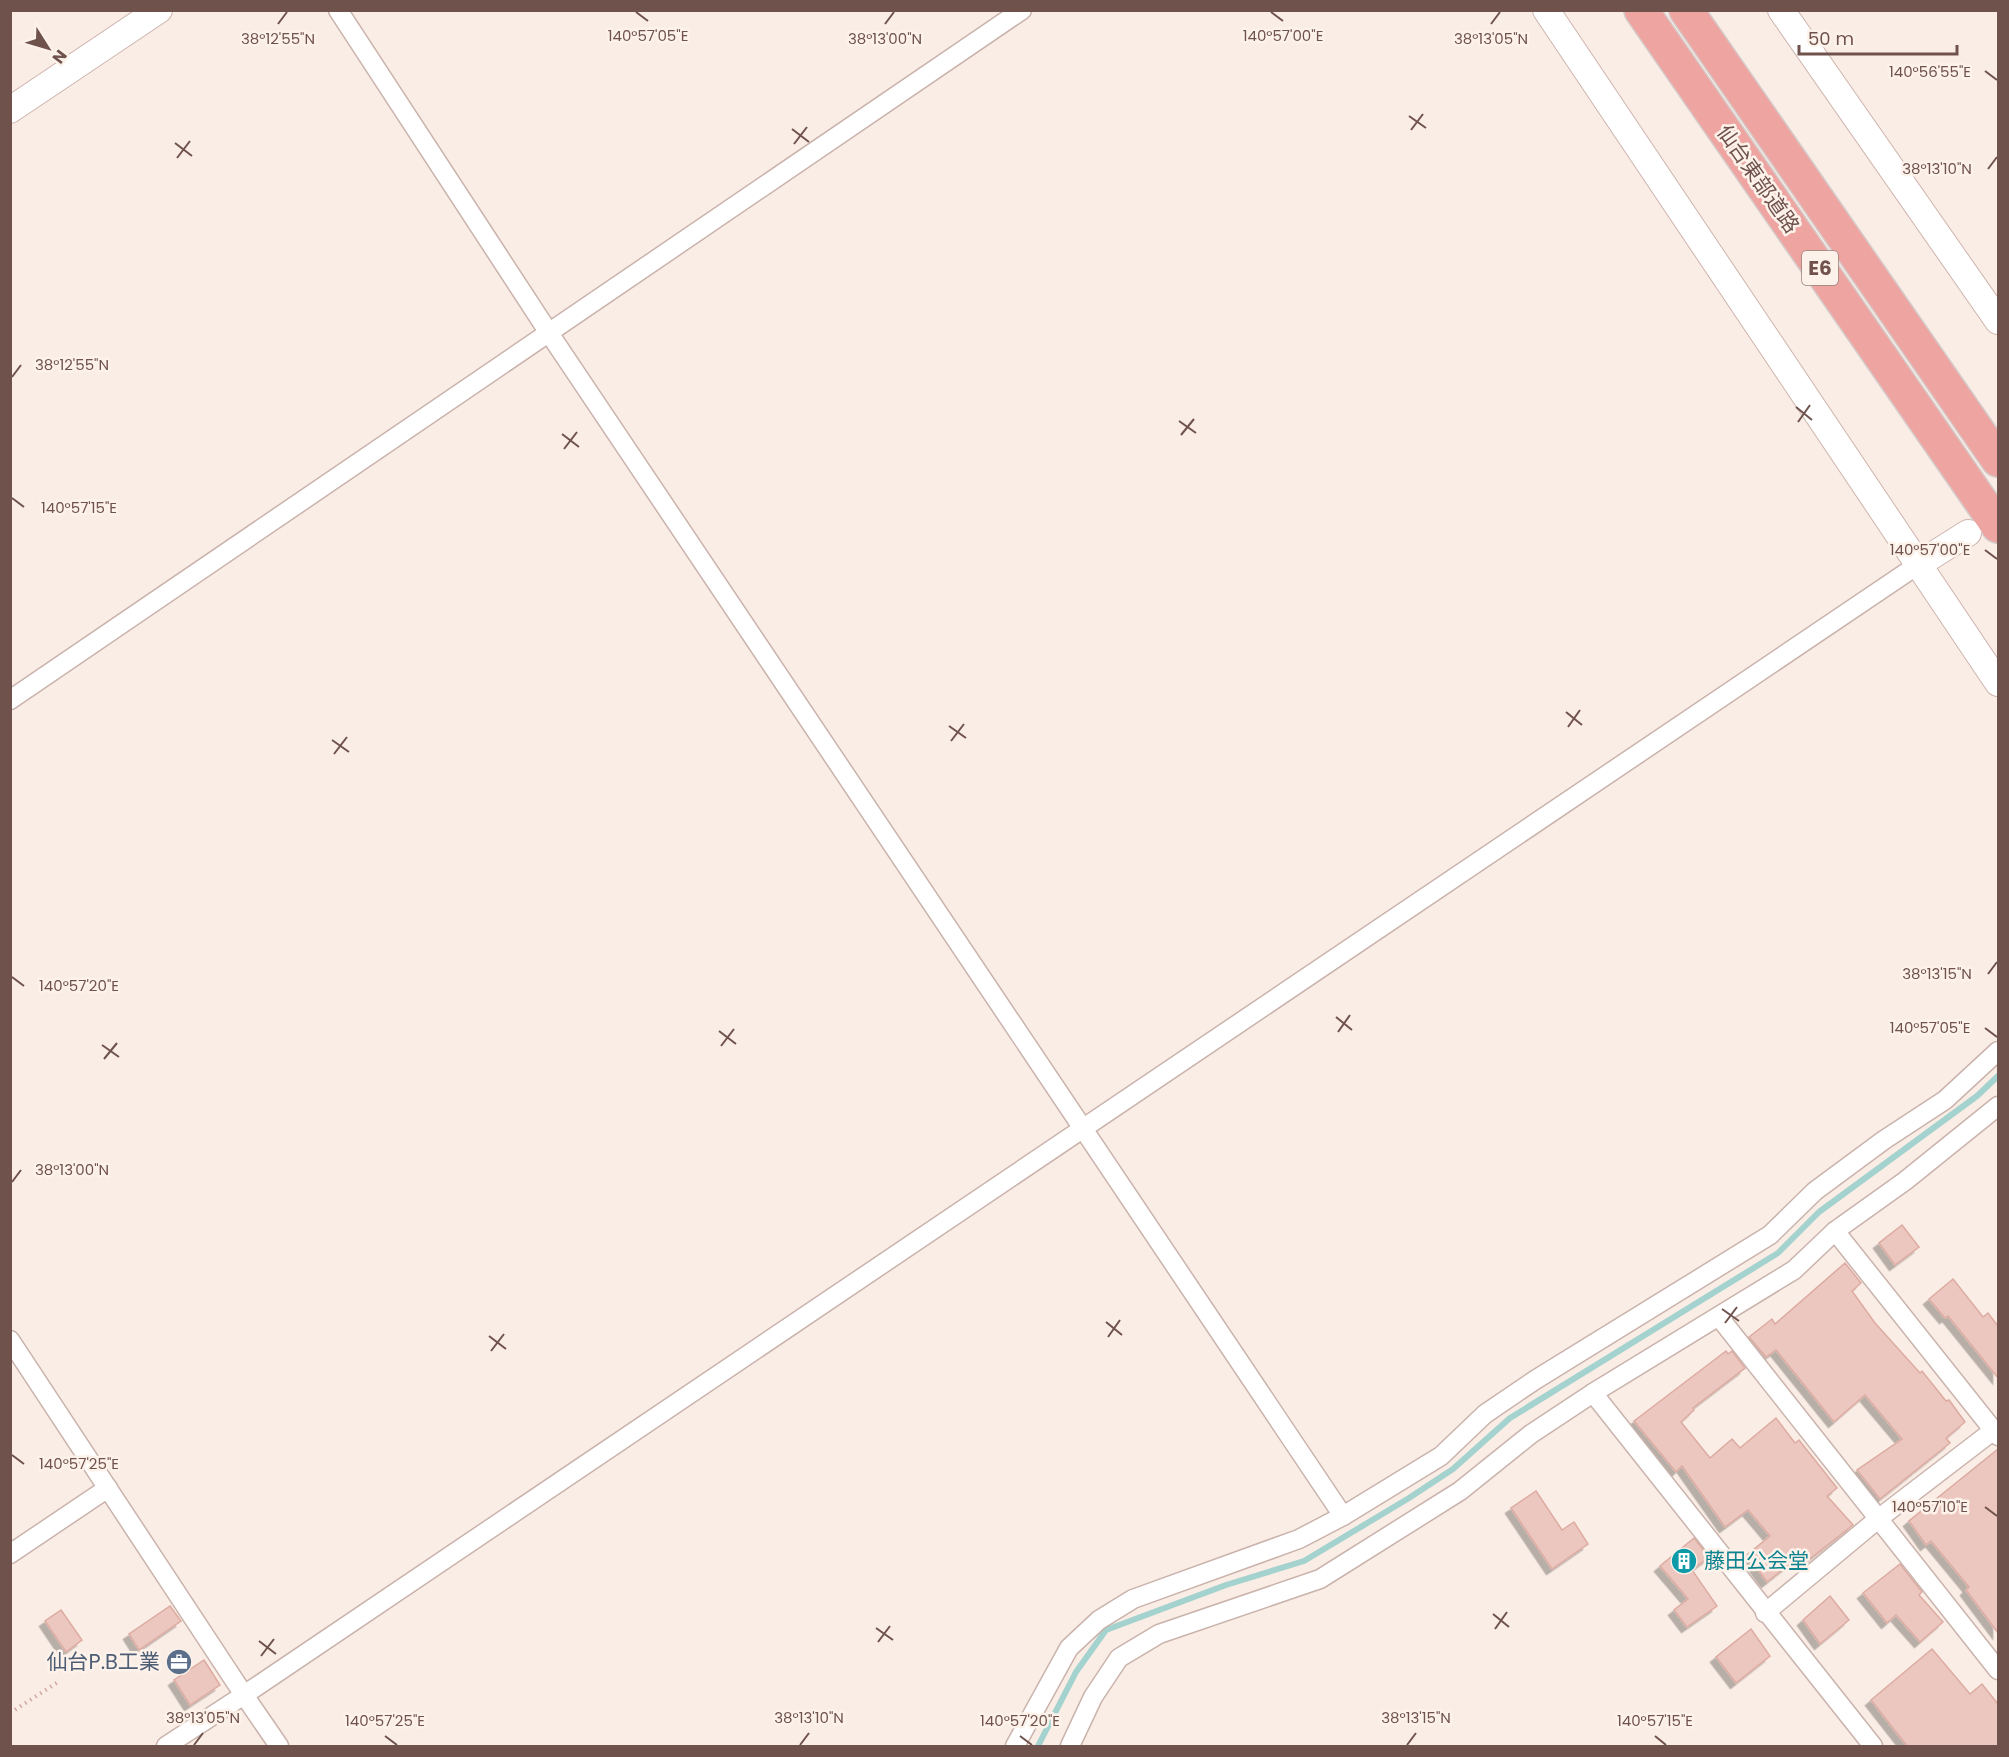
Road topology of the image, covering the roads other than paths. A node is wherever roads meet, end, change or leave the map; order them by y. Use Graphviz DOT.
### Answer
graph roads {
  1 [pos="159,10"];
  2 [pos="338,10"];
  3 [pos="1022,10"];
  4 [pos="1546,10"];
  5 [pos="1641,10"];
  6 [pos="1686,10"];
  7 [pos="1781,10"];
  8 [pos="10,110"];
  9 [pos="1998,321"];
  10 [pos="549,333"];
  11 [pos="1998,460"];
  12 [pos="1983,529"];
  13 [pos="1919,564"];
  14 [pos="1998,683"];
  15 [pos="10,700"];
  16 [pos="1998,1051"];
  17 [pos="1998,1107"];
  18 [pos="1082,1129"];
  19 [pos="1835,1231"];
  20 [pos="1719,1317"];
  21 [pos="10,1340"];
  22 [pos="1593,1393"];
  23 [pos="1996,1433"];
  24 [pos="108,1488"];
  25 [pos="1343,1516"];
  26 [pos="1878,1519"];
  27 [pos="10,1554"];
  28 [pos="1765,1613"];
  29 [pos="1998,1670"];
  30 [pos="244,1695"];
  31 [pos="166,1746"];
  32 [pos="279,1746"];
  33 [pos="1015,1746"];
  34 [pos="1070,1746"];
  35 [pos="1873,1746"];
  1 -- 8 [label="street"];
  2 -- 10 [label="street"];
  3 -- 10 [label="street"];
  4 -- 13 [label="street"];
  5 -- 12 [label="highway, 仙台東部道路 / E6"];
  6 -- 11 [label="highway, 仙台東部道路 / E6"];
  7 -- 9 [label="street"];
  10 -- 15 [label="street"];
  10 -- 18 [label="street"];
  12 -- 13 [label="street"];
  13 -- 14 [label="street"];
  13 -- 18 [label="street"];
  16 -- 25 [label="street"];
  17 -- 19 [label="street"];
  18 -- 25 [label="street"];
  18 -- 30 [label="street"];
  19 -- 20 [label="street"];
  19 -- 23 [label="street"];
  20 -- 22 [label="street"];
  20 -- 26 [label="street"];
  21 -- 24 [label="street"];
  22 -- 28 [label="street"];
  22 -- 34 [label="street"];
  23 -- 26 [label="street"];
  24 -- 27 [label="street"];
  24 -- 30 [label="street"];
  25 -- 33 [label="street"];
  26 -- 28 [label="street"];
  26 -- 29 [label="street"];
  28 -- 35 [label="street"];
  30 -- 31 [label="street"];
  30 -- 32 [label="street"];
}
